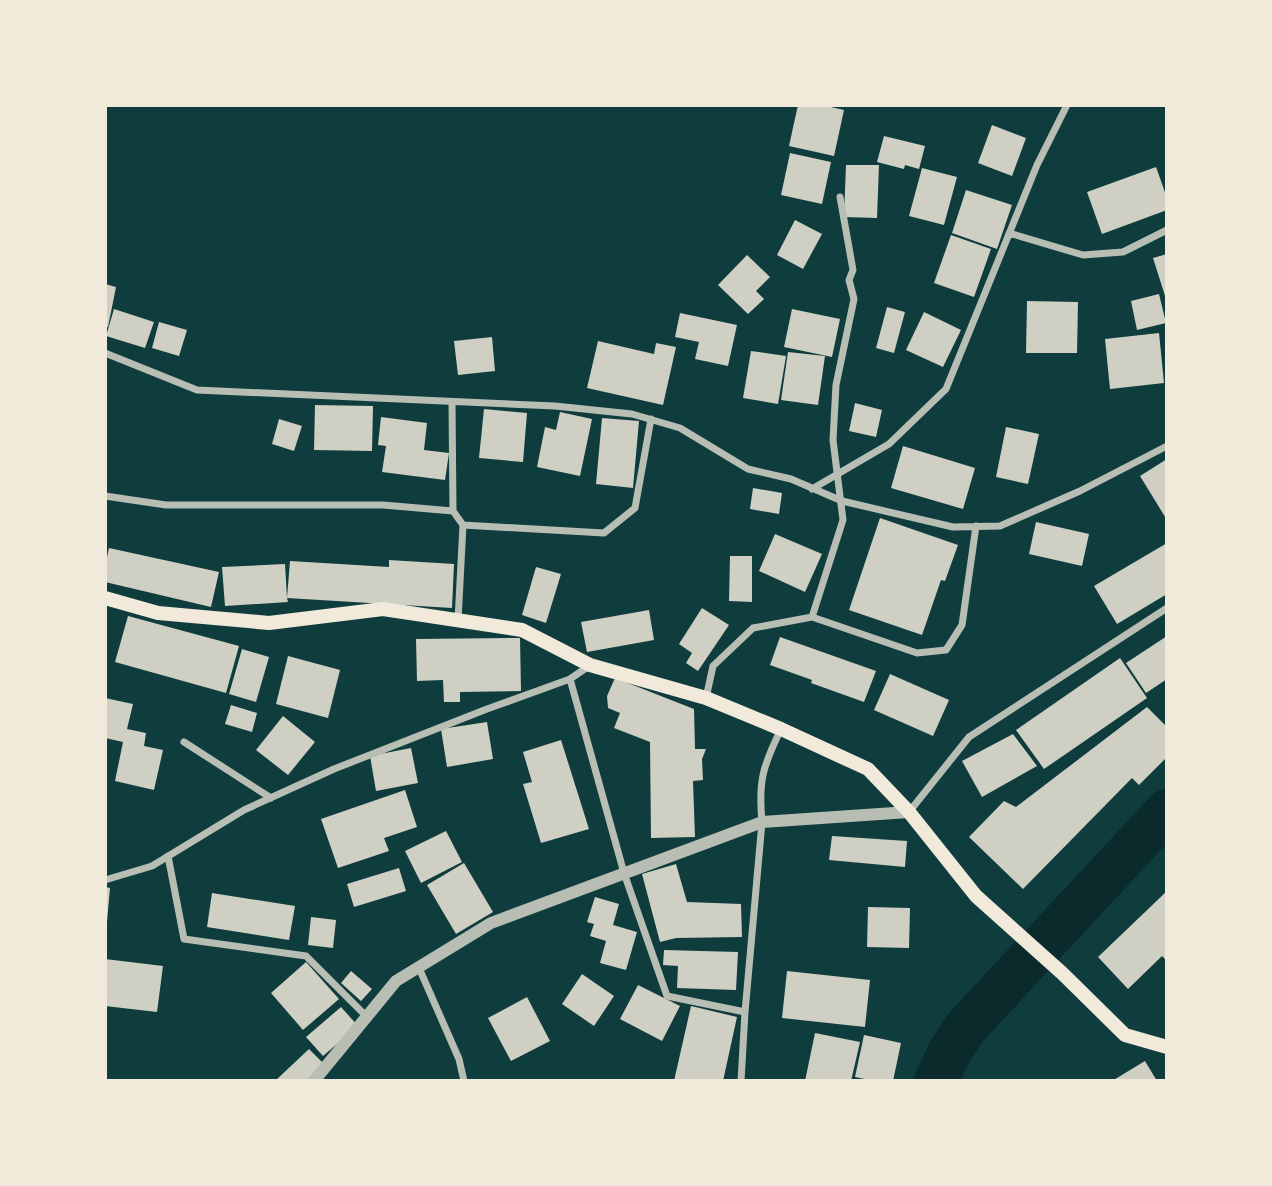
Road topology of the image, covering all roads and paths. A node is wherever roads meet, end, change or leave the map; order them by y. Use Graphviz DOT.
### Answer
graph roads {
  1 [pos="1067,105"];
  2 [pos="840,197"];
  3 [pos="1167,230"];
  4 [pos="1009,233"];
  5 [pos="105,353"];
  6 [pos="452,402"];
  7 [pos="651,419"];
  8 [pos="1167,446"];
  9 [pos="837,474"];
  10 [pos="812,489"];
  11 [pos="105,496"];
  12 [pos="842,501"];
  13 [pos="453,511"];
  14 [pos="463,526"];
  15 [pos="976,526"];
  16 [pos="105,598"];
  17 [pos="1167,608"];
  18 [pos="812,617"];
  19 [pos="458,620"];
  20 [pos="590,665"];
  21 [pos="570,679"];
  22 [pos="706,698"];
  23 [pos="781,729"];
  24 [pos="184,742"];
  25 [pos="271,798"];
  26 [pos="909,812"];
  27 [pos="762,822"];
  28 [pos="168,856"];
  29 [pos="624,873"];
  30 [pos="105,880"];
  31 [pos="419,968"];
  32 [pos="745,1012"];
  33 [pos="367,1017"];
  34 [pos="1167,1047"];
  35 [pos="313,1081"];
  36 [pos="464,1081"];
  37 [pos="741,1081"];
  1 -- 4 [label="street"];
  2 -- 9 [label="street"];
  3 -- 4 [label="street"];
  4 -- 9 [label="street"];
  5 -- 6 [label="street"];
  6 -- 7 [label="street"];
  6 -- 13 [label="street"];
  7 -- 10 [label="street"];
  7 -- 14 [label="street"];
  8 -- 15 [label="street"];
  9 -- 10 [label="street"];
  9 -- 12 [label="street"];
  10 -- 12 [label="street"];
  11 -- 13 [label="street"];
  12 -- 15 [label="street"];
  12 -- 18 [label="street"];
  13 -- 14 [label="street"];
  14 -- 19 [label="street"];
  15 -- 18 [label="street"];
  16 -- 19 [label="main road"];
  17 -- 26 [label="street"];
  18 -- 22 [label="street"];
  19 -- 20 [label="main road"];
  20 -- 21 [label="street"];
  20 -- 22 [label="main road"];
  21 -- 25 [label="street"];
  21 -- 29 [label="street"];
  22 -- 23 [label="main road"];
  23 -- 26 [label="main road"];
  23 -- 27 [label="street"];
  24 -- 25 [label="street"];
  25 -- 28 [label="street"];
  26 -- 27 [label="street"];
  26 -- 34 [label="main road"];
  27 -- 29 [label="street"];
  27 -- 32 [label="street"];
  28 -- 30 [label="street"];
  28 -- 33 [label="street"];
  29 -- 31 [label="street"];
  29 -- 32 [label="street"];
  31 -- 33 [label="street"];
  31 -- 36 [label="street"];
  32 -- 37 [label="street"];
  33 -- 35 [label="street"];
}
